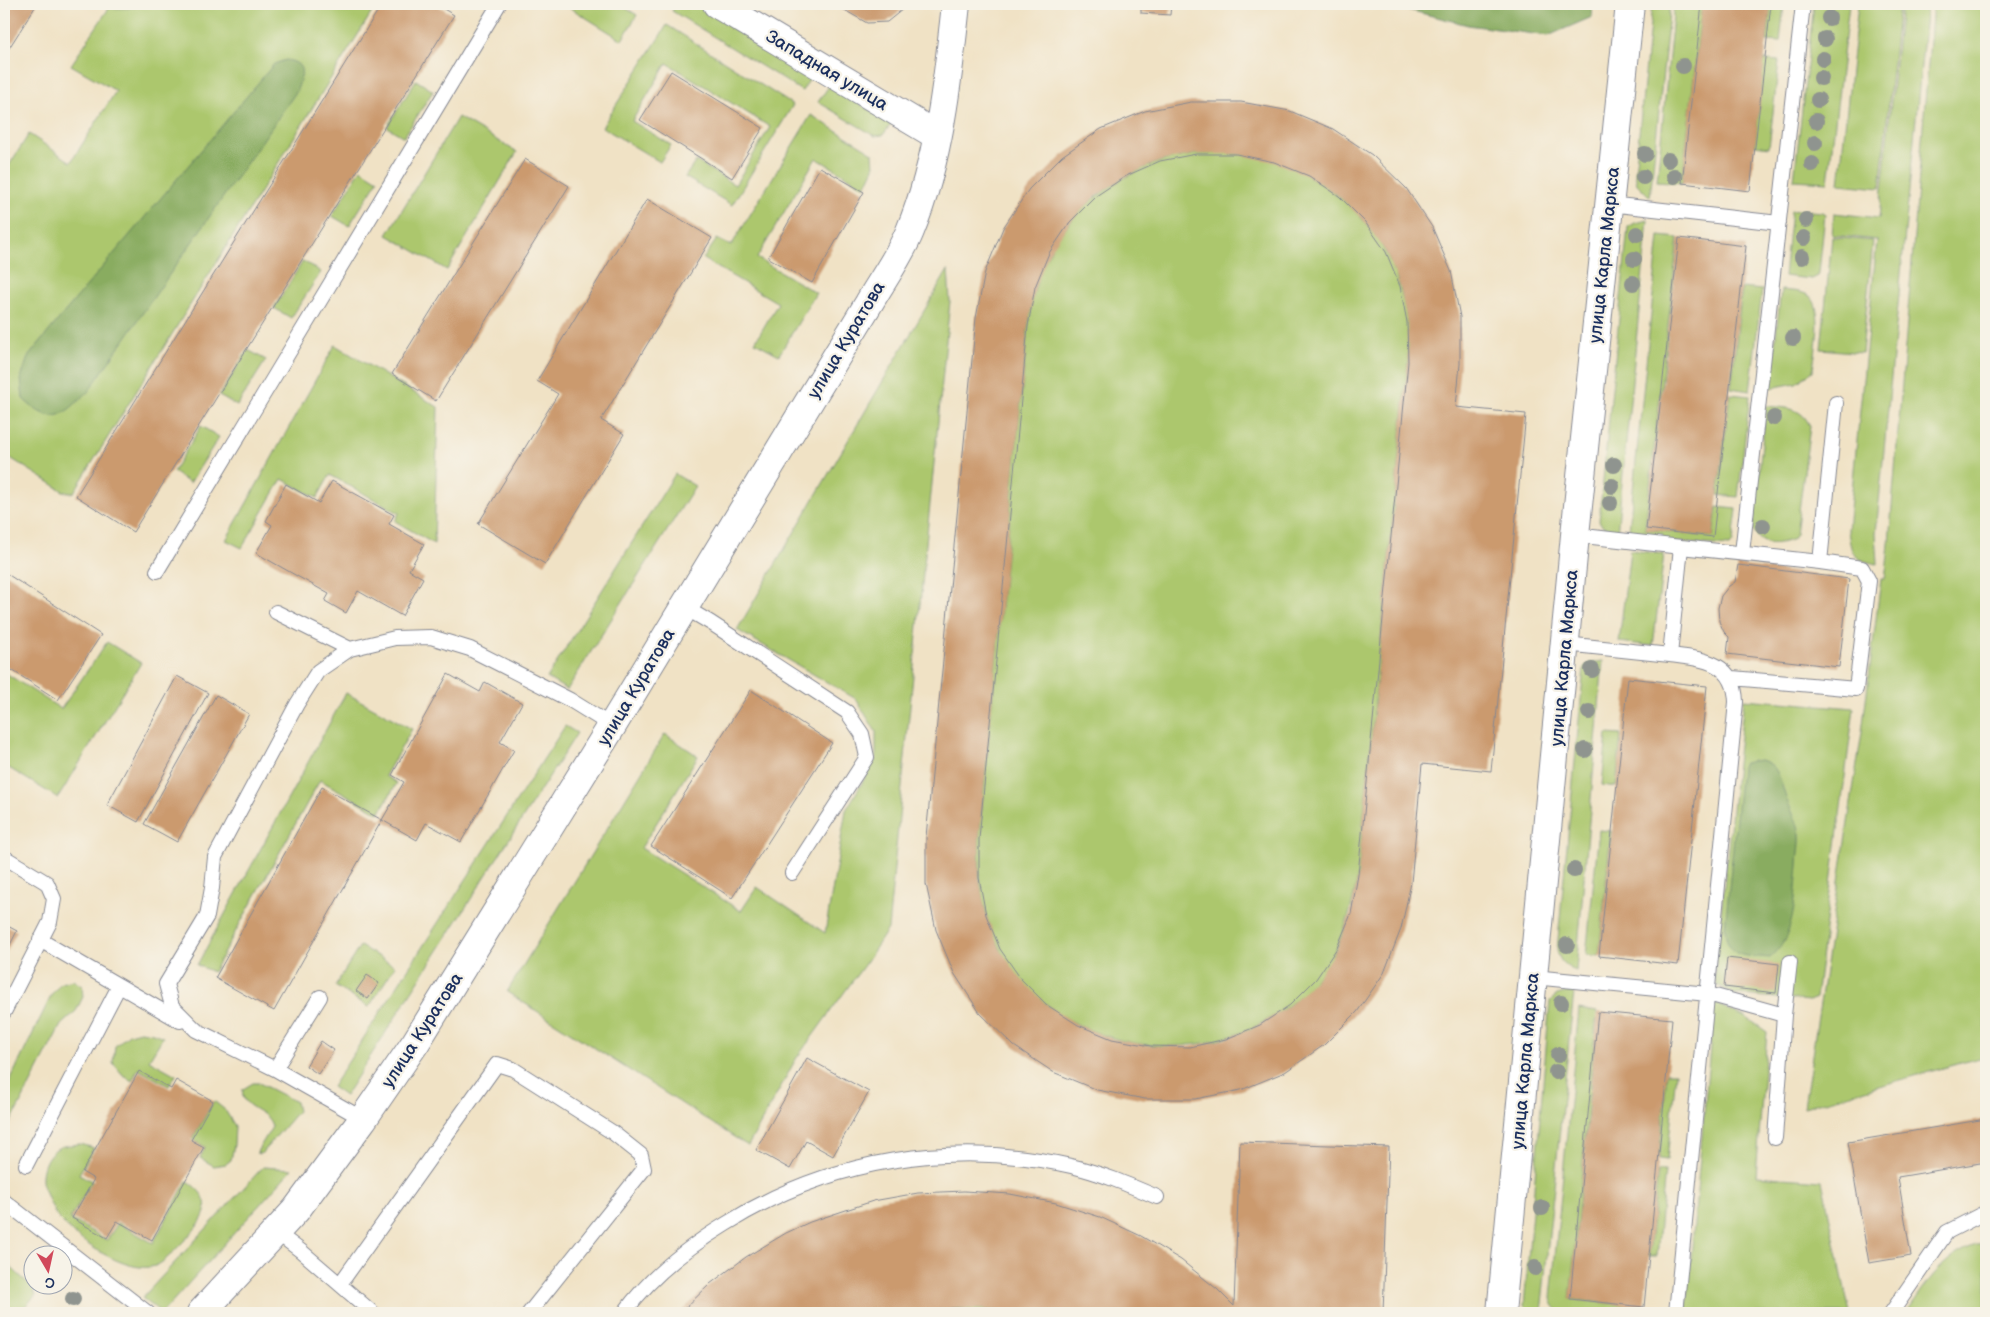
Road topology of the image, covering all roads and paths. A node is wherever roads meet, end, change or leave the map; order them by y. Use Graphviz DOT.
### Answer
graph roads {
  1 [pos="499,4"];
  2 [pos="717,4"];
  3 [pos="956,4"];
  4 [pos="1630,4"];
  5 [pos="1803,4"];
  6 [pos="936,135"];
  7 [pos="1610,204"];
  8 [pos="1778,223"];
  9 [pos="1836,403"];
  10 [pos="1575,535"];
  11 [pos="1682,547"];
  12 [pos="1742,553"];
  13 [pos="1820,562"];
  14 [pos="157,571"];
  15 [pos="684,607"];
  16 [pos="276,612"];
  17 [pos="1565,644"];
  18 [pos="350,649"];
  19 [pos="1670,655"];
  20 [pos="1732,678"];
  21 [pos="612,726"];
  22 [pos="4,857"];
  23 [pos="792,873"];
  24 [pos="40,940"];
  25 [pos="1790,962"];
  26 [pos="1532,977"];
  27 [pos="119,986"];
  28 [pos="1708,994"];
  29 [pos="320,997"];
  30 [pos="4,1012"];
  31 [pos="1784,1015"];
  32 [pos="196,1030"];
  33 [pos="275,1069"];
  34 [pos="363,1120"];
  35 [pos="1775,1138"];
  36 [pos="26,1164"];
  37 [pos="1157,1197"];
  38 [pos="4,1201"];
  39 [pos="1986,1212"];
  40 [pos="276,1232"];
  41 [pos="340,1284"];
  42 [pos="148,1313"];
  43 [pos="201,1313"];
  44 [pos="373,1313"];
  45 [pos="529,1313"];
  46 [pos="624,1313"];
  47 [pos="1501,1313"];
  48 [pos="1676,1313"];
  49 [pos="1891,1313"];
  1 -- 14 [label="lane"];
  2 -- 6 [label="street, Западная улица"];
  3 -- 6 [label="street, улица Куратова"];
  4 -- 7 [label="street, улица Карла Маркса"];
  5 -- 8 [label="lane"];
  6 -- 15 [label="street, улица Куратова"];
  7 -- 8 [label="lane"];
  7 -- 10 [label="street, улица Карла Маркса"];
  8 -- 12 [label="lane"];
  9 -- 13 [label="lane"];
  10 -- 11 [label="lane"];
  10 -- 17 [label="street, улица Карла Маркса"];
  11 -- 12 [label="lane"];
  11 -- 19 [label="lane"];
  12 -- 13 [label="lane"];
  13 -- 20 [label="lane"];
  15 -- 21 [label="street, улица Куратова"];
  15 -- 23 [label="lane"];
  16 -- 18 [label="lane"];
  17 -- 19 [label="lane"];
  17 -- 26 [label="street, улица Карла Маркса"];
  18 -- 21 [label="lane"];
  18 -- 32 [label="lane"];
  19 -- 20 [label="lane"];
  20 -- 28 [label="lane"];
  21 -- 34 [label="street, улица Куратова"];
  22 -- 24 [label="lane"];
  24 -- 27 [label="lane"];
  24 -- 30 [label="lane"];
  25 -- 31 [label="lane"];
  26 -- 28 [label="lane"];
  26 -- 47 [label="street, улица Карла Маркса"];
  27 -- 32 [label="lane"];
  27 -- 36 [label="lane"];
  28 -- 31 [label="lane"];
  28 -- 48 [label="lane"];
  29 -- 33 [label="lane"];
  31 -- 35 [label="lane"];
  32 -- 33 [label="lane"];
  33 -- 34 [label="lane"];
  34 -- 40 [label="street, улица Куратова"];
  37 -- 46 [label="lane"];
  38 -- 42 [label="lane"];
  39 -- 49 [label="lane"];
  40 -- 41 [label="lane"];
  40 -- 43 [label="street, улица Куратова"];
  41 -- 44 [label="lane"];
  41 -- 45 [label="lane"];
}
